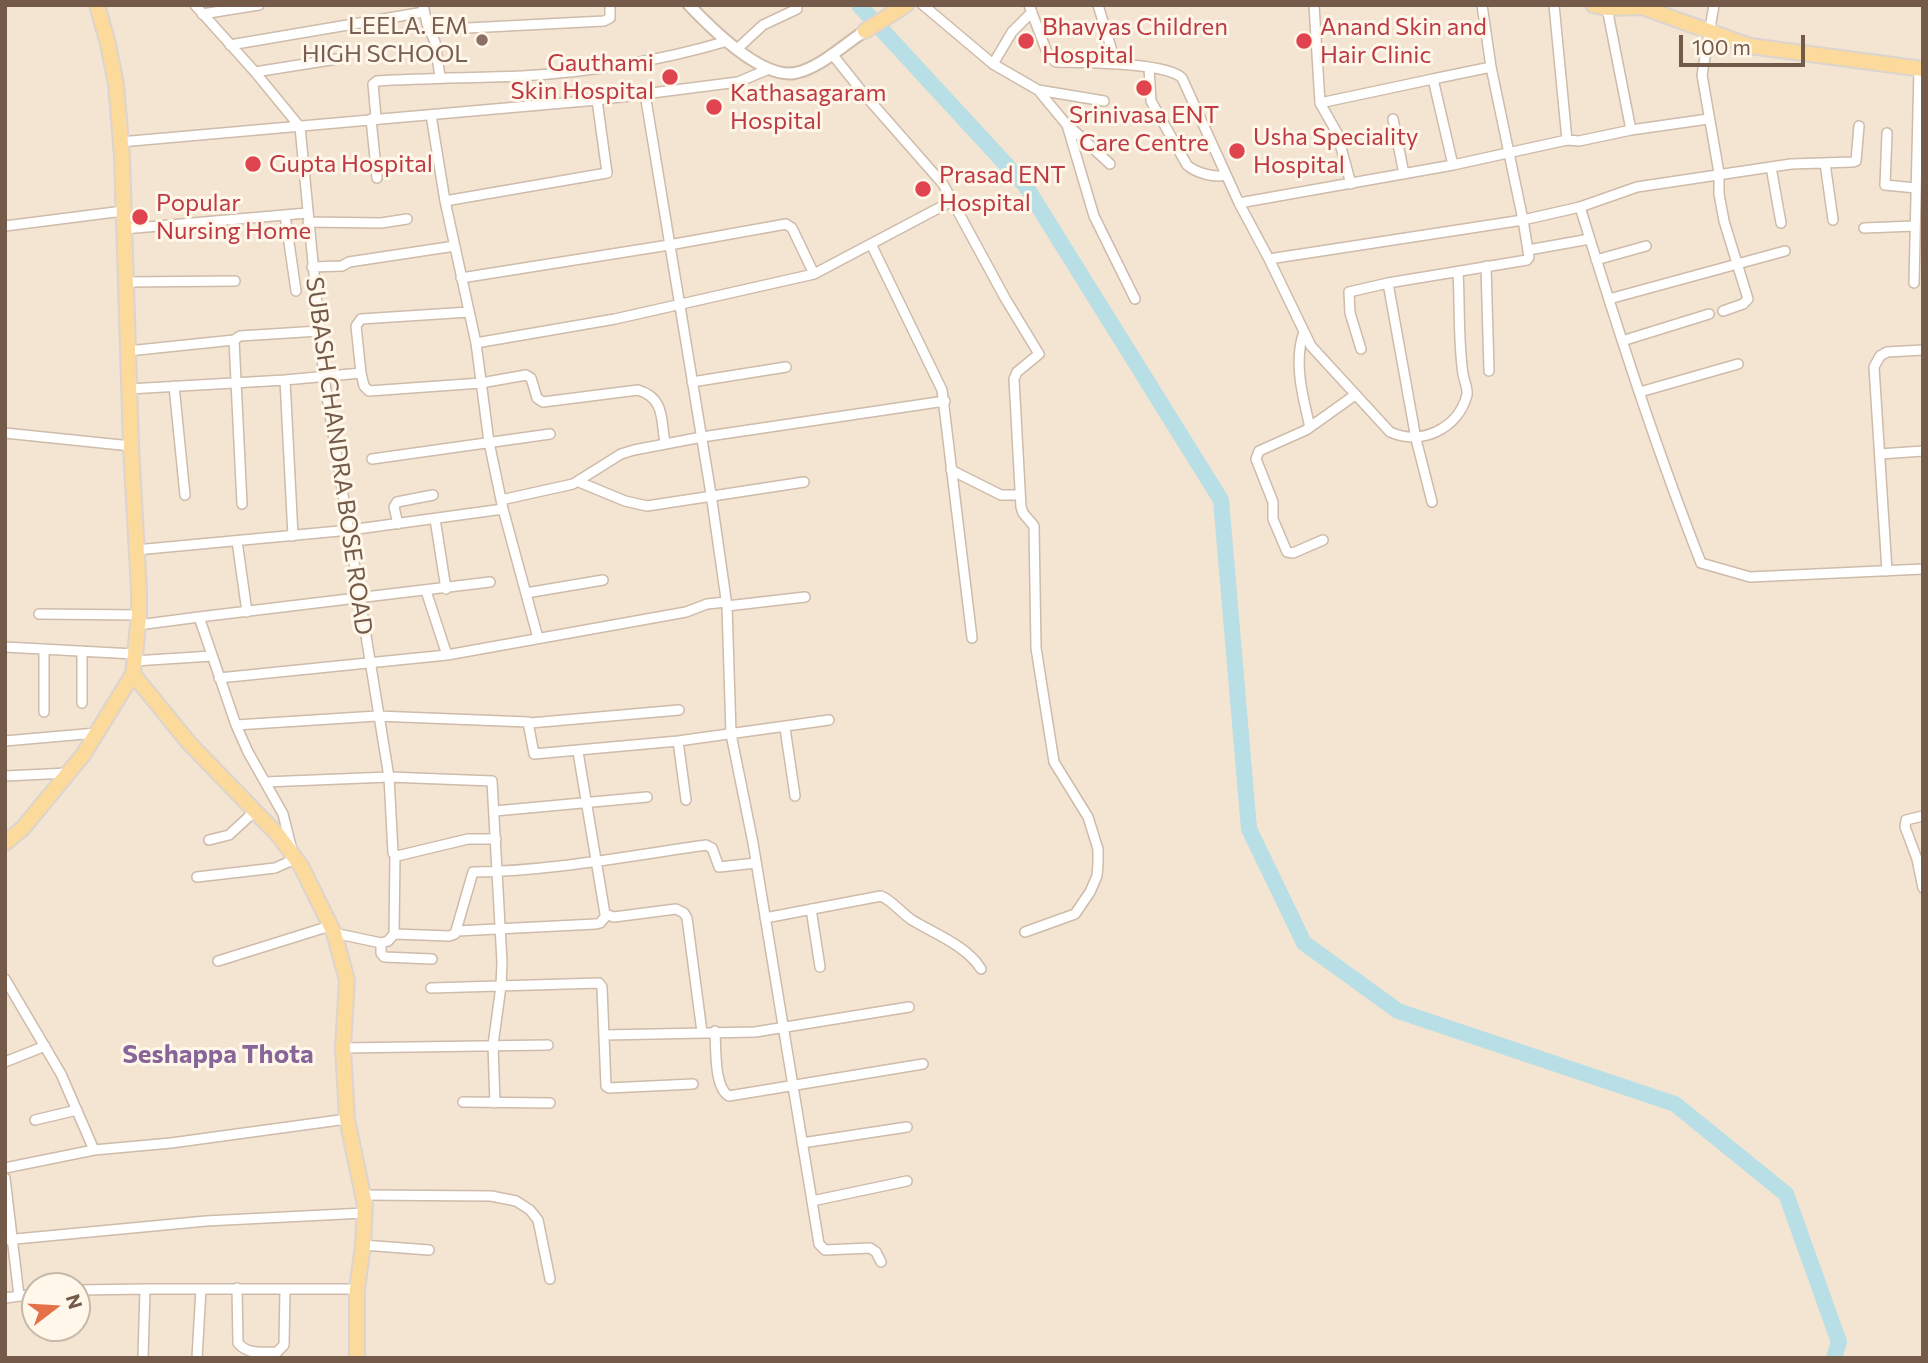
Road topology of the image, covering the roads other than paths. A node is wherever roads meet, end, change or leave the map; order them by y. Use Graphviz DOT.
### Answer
graph roads {
  1 [pos="97,5"];
  2 [pos="195,5"];
  3 [pos="259,5"];
  4 [pos="610,5"];
  5 [pos="688,5"];
  6 [pos="923,5"];
  7 [pos="1098,5"];
  8 [pos="1314,5"];
  9 [pos="1482,5"];
  10 [pos="1554,5"];
  11 [pos="1714,5"];
  12 [pos="905,6"];
  13 [pos="1642,6"];
  14 [pos="1600,7"];
  15 [pos="424,8"];
  16 [pos="797,9"];
  17 [pos="1031,9"];
  18 [pos="202,14"];
  19 [pos="429,30"];
  20 [pos="864,31"];
  21 [pos="1710,32"];
  22 [pos="724,42"];
  23 [pos="230,46"];
  24 [pos="737,49"];
  25 [pos="832,54"];
  26 [pos="343,58"];
  27 [pos="993,64"];
  28 [pos="1116,64"];
  29 [pos="1492,67"];
  30 [pos="1149,68"];
  31 [pos="769,69"];
  32 [pos="1921,69"];
  33 [pos="255,72"];
  34 [pos="440,77"];
  35 [pos="1433,79"];
  36 [pos="1038,90"];
  37 [pos="645,94"];
  38 [pos="597,100"];
  39 [pos="1104,101"];
  40 [pos="1320,103"];
  41 [pos="431,115"];
  42 [pos="373,119"];
  43 [pos="1393,119"];
  44 [pos="1708,119"];
  45 [pos="1067,125"];
  46 [pos="300,127"];
  47 [pos="1858,127"];
  48 [pos="1631,130"];
  49 [pos="1887,133"];
  50 [pos="1567,140"];
  51 [pos="120,142"];
  52 [pos="1509,152"];
  53 [pos="1825,163"];
  54 [pos="1110,164"];
  55 [pos="1453,165"];
  56 [pos="1771,167"];
  57 [pos="1718,173"];
  58 [pos="1404,174"];
  59 [pos="1226,175"];
  60 [pos="377,178"];
  61 [pos="1351,184"];
  62 [pos="1916,188"];
  63 [pos="444,201"];
  64 [pos="952,201"];
  65 [pos="1239,202"];
  66 [pos="1580,207"];
  67 [pos="123,211"];
  68 [pos="285,215"];
  69 [pos="307,217"];
  70 [pos="407,219"];
  71 [pos="1523,220"];
  72 [pos="1833,220"];
  73 [pos="1781,223"];
  74 [pos="5,226"];
  75 [pos="1915,226"];
  76 [pos="1864,228"];
  77 [pos="124,229"];
  78 [pos="1590,239"];
  79 [pos="872,244"];
  80 [pos="454,246"];
  81 [pos="669,246"];
  82 [pos="1646,246"];
  83 [pos="1528,250"];
  84 [pos="1785,251"];
  85 [pos="1269,259"];
  86 [pos="1596,260"];
  87 [pos="1737,264"];
  88 [pos="1486,266"];
  89 [pos="312,267"];
  90 [pos="1458,272"];
  91 [pos="814,274"];
  92 [pos="461,278"];
  93 [pos="235,281"];
  94 [pos="126,282"];
  95 [pos="1388,283"];
  96 [pos="1914,283"];
  97 [pos="296,291"];
  98 [pos="1135,299"];
  99 [pos="1609,299"];
  100 [pos="679,305"];
  101 [pos="1723,311"];
  102 [pos="468,312"];
  103 [pos="1709,314"];
  104 [pos="318,331"];
  105 [pos="1304,332"];
  106 [pos="234,340"];
  107 [pos="1622,341"];
  108 [pos="476,343"];
  109 [pos="1361,349"];
  110 [pos="1923,350"];
  111 [pos="128,351"];
  112 [pos="1738,364"];
  113 [pos="786,367"];
  114 [pos="1489,372"];
  115 [pos="361,373"];
  116 [pos="324,378"];
  117 [pos="285,380"];
  118 [pos="692,382"];
  119 [pos="481,383"];
  120 [pos="235,384"];
  121 [pos="174,386"];
  122 [pos="129,389"];
  123 [pos="1640,392"];
  124 [pos="1355,395"];
  125 [pos="944,401"];
  126 [pos="1310,427"];
  127 [pos="5,433"];
  128 [pos="550,434"];
  129 [pos="702,437"];
  130 [pos="1416,439"];
  131 [pos="489,442"];
  132 [pos="665,444"];
  133 [pos="131,446"];
  134 [pos="1923,451"];
  135 [pos="1880,454"];
  136 [pos="372,459"];
  137 [pos="951,470"];
  138 [pos="579,482"];
  139 [pos="804,482"];
  140 [pos="185,495"];
  141 [pos="433,495"];
  142 [pos="712,495"];
  143 [pos="1020,495"];
  144 [pos="1432,502"];
  145 [pos="242,504"];
  146 [pos="502,505"];
  147 [pos="435,519"];
  148 [pos="397,524"];
  149 [pos="350,530"];
  150 [pos="293,536"];
  151 [pos="1323,540"];
  152 [pos="237,541"];
  153 [pos="136,550"];
  154 [pos="1923,569"];
  155 [pos="1887,571"];
  156 [pos="603,580"];
  157 [pos="490,582"];
  158 [pos="446,589"];
  159 [pos="426,592"];
  160 [pos="526,593"];
  161 [pos="805,597"];
  162 [pos="359,599"];
  163 [pos="727,604"];
  164 [pos="247,612"];
  165 [pos="39,614"];
  166 [pos="199,617"];
  167 [pos="138,620"];
  168 [pos="538,638"];
  169 [pos="972,638"];
  170 [pos="5,647"];
  171 [pos="44,649"];
  172 [pos="82,651"];
  173 [pos="447,655"];
  174 [pos="212,656"];
  175 [pos="134,663"];
  176 [pos="369,664"];
  177 [pos="219,678"];
  178 [pos="82,703"];
  179 [pos="679,710"];
  180 [pos="44,712"];
  181 [pos="377,716"];
  182 [pos="829,720"];
  183 [pos="530,723"];
  184 [pos="236,725"];
  185 [pos="785,727"];
  186 [pos="96,733"];
  187 [pos="732,734"];
  188 [pos="5,741"];
  189 [pos="678,741"];
  190 [pos="578,751"];
  191 [pos="68,773"];
  192 [pos="5,776"];
  193 [pos="389,777"];
  194 [pos="265,782"];
  195 [pos="794,796"];
  196 [pos="647,797"];
  197 [pos="686,800"];
  198 [pos="586,804"];
  199 [pos="255,811"];
  200 [pos="495,811"];
  201 [pos="1923,816"];
  202 [pos="496,839"];
  203 [pos="209,840"];
  204 [pos="5,843"];
  205 [pos="395,855"];
  206 [pos="294,857"];
  207 [pos="596,860"];
  208 [pos="756,863"];
  209 [pos="497,872"];
  210 [pos="197,877"];
  211 [pos="1923,888"];
  212 [pos="811,909"];
  213 [pos="606,916"];
  214 [pos="765,918"];
  215 [pos="500,927"];
  216 [pos="332,929"];
  217 [pos="457,931"];
  218 [pos="1025,933"];
  219 [pos="394,934"];
  220 [pos="381,943"];
  221 [pos="432,959"];
  222 [pos="218,961"];
  223 [pos="820,967"];
  224 [pos="981,969"];
  225 [pos="5,979"];
  226 [pos="501,986"];
  227 [pos="431,988"];
  228 [pos="909,1007"];
  229 [pos="782,1028"];
  230 [pos="715,1031"];
  231 [pos="702,1032"];
  232 [pos="604,1035"];
  233 [pos="493,1045"];
  234 [pos="548,1045"];
  235 [pos="45,1046"];
  236 [pos="343,1048"];
  237 [pos="5,1062"];
  238 [pos="923,1064"];
  239 [pos="694,1084"];
  240 [pos="792,1086"];
  241 [pos="463,1102"];
  242 [pos="495,1103"];
  243 [pos="550,1103"];
  244 [pos="77,1110"];
  245 [pos="347,1118"];
  246 [pos="35,1120"];
  247 [pos="907,1127"];
  248 [pos="802,1143"];
  249 [pos="94,1150"];
  250 [pos="5,1168"];
  251 [pos="5,1177"];
  252 [pos="907,1181"];
  253 [pos="363,1195"];
  254 [pos="812,1200"];
  255 [pos="364,1213"];
  256 [pos="9,1240"];
  257 [pos="363,1245"];
  258 [pos="429,1250"];
  259 [pos="881,1262"];
  260 [pos="551,1279"];
  261 [pos="237,1288"];
  262 [pos="145,1289"];
  263 [pos="201,1289"];
  264 [pos="285,1289"];
  265 [pos="357,1289"];
  266 [pos="91,1290"];
  267 [pos="19,1296"];
  268 [pos="5,1298"];
  269 [pos="241,1354"];
  270 [pos="143,1358"];
  271 [pos="197,1358"];
  272 [pos="357,1358"];
  1 -- 51 [label="main road"];
  2 -- 18 [label="street"];
  3 -- 18 [label="street"];
  4 -- 19 [label="street"];
  5 -- 22 [label="street"];
  6 -- 27 [label="street"];
  7 -- 28 [label="street"];
  8 -- 40 [label="street"];
  9 -- 29 [label="street"];
  10 -- 50 [label="street"];
  11 -- 21 [label="street"];
  12 -- 20 [label="main road"];
  13 -- 14 [label="main road"];
  13 -- 21 [label="main road"];
  14 -- 48 [label="street"];
  15 -- 19 [label="street"];
  15 -- 23 [label="street"];
  16 -- 24 [label="street"];
  17 -- 27 [label="street"];
  17 -- 28 [label="street"];
  18 -- 23 [label="street"];
  19 -- 34 [label="street"];
  20 -- 25 [label="street"];
  21 -- 32 [label="main road"];
  21 -- 44 [label="street"];
  22 -- 24 [label="street"];
  22 -- 34 [label="street"];
  23 -- 33 [label="street"];
  24 -- 31 [label="street"];
  25 -- 31 [label="street"];
  25 -- 64 [label="street"];
  26 -- 33 [label="street"];
  27 -- 36 [label="street"];
  28 -- 30 [label="street"];
  29 -- 35 [label="street"];
  29 -- 52 [label="street"];
  30 -- 59 [label="street"];
  30 -- 59 [label="street"];
  31 -- 37 [label="street"];
  32 -- 62 [label="street"];
  33 -- 46 [label="street"];
  34 -- 42 [label="street"];
  35 -- 40 [label="street"];
  35 -- 55 [label="street"];
  36 -- 39 [label="street"];
  36 -- 45 [label="street"];
  37 -- 38 [label="street"];
  37 -- 81 [label="street"];
  38 -- 41 [label="street"];
  38 -- 63 [label="street"];
  40 -- 61 [label="street"];
  41 -- 42 [label="street"];
  41 -- 63 [label="street"];
  42 -- 46 [label="street"];
  42 -- 60 [label="street"];
  43 -- 58 [label="street"];
  44 -- 48 [label="street"];
  44 -- 57 [label="street"];
  45 -- 54 [label="street"];
  45 -- 98 [label="street"];
  46 -- 51 [label="street"];
  46 -- 69 [label="street, SUBASH CHANDRA BOSE ROAD"];
  47 -- 53 [label="street"];
  48 -- 50 [label="street"];
  49 -- 62 [label="street"];
  50 -- 52 [label="street"];
  51 -- 67 [label="main road"];
  52 -- 55 [label="street"];
  52 -- 71 [label="street"];
  53 -- 56 [label="street"];
  53 -- 72 [label="street"];
  55 -- 58 [label="street"];
  56 -- 57 [label="street"];
  56 -- 73 [label="street"];
  57 -- 66 [label="street"];
  57 -- 87 [label="street"];
  58 -- 61 [label="street"];
  59 -- 65 [label="street"];
  61 -- 65 [label="street"];
  62 -- 75 [label="street"];
  63 -- 80 [label="street"];
  64 -- 79 [label="street"];
  64 -- 143 [label="street"];
  65 -- 85 [label="street"];
  66 -- 71 [label="street"];
  66 -- 78 [label="street"];
  67 -- 74 [label="street"];
  67 -- 77 [label="main road"];
  68 -- 69 [label="street"];
  68 -- 77 [label="street"];
  68 -- 97 [label="street"];
  69 -- 70 [label="street"];
  69 -- 89 [label="street, SUBASH CHANDRA BOSE ROAD"];
  71 -- 83 [label="street"];
  71 -- 85 [label="street"];
  75 -- 76 [label="street"];
  75 -- 96 [label="street"];
  77 -- 94 [label="main road"];
  78 -- 83 [label="street"];
  78 -- 86 [label="street"];
  79 -- 91 [label="street"];
  79 -- 125 [label="street"];
  80 -- 89 [label="street"];
  80 -- 92 [label="street"];
  81 -- 91 [label="street"];
  81 -- 92 [label="street"];
  81 -- 100 [label="street"];
  82 -- 86 [label="street"];
  83 -- 88 [label="street"];
  84 -- 87 [label="street"];
  85 -- 105 [label="street"];
  86 -- 99 [label="street"];
  87 -- 99 [label="street"];
  87 -- 101 [label="street"];
  88 -- 90 [label="street"];
  88 -- 114 [label="street"];
  89 -- 104 [label="street, SUBASH CHANDRA BOSE ROAD"];
  90 -- 95 [label="street"];
  90 -- 130 [label="street"];
  91 -- 100 [label="street"];
  92 -- 102 [label="street"];
  93 -- 94 [label="street"];
  94 -- 111 [label="main road"];
  95 -- 109 [label="street"];
  95 -- 130 [label="street"];
  99 -- 107 [label="street"];
  100 -- 108 [label="street"];
  100 -- 118 [label="street"];
  102 -- 108 [label="street"];
  102 -- 115 [label="street"];
  103 -- 107 [label="street"];
  104 -- 106 [label="street"];
  104 -- 116 [label="street, SUBASH CHANDRA BOSE ROAD"];
  105 -- 124 [label="street"];
  105 -- 126 [label="street"];
  106 -- 111 [label="street"];
  106 -- 120 [label="street"];
  107 -- 123 [label="street"];
  108 -- 119 [label="street"];
  110 -- 135 [label="street"];
  111 -- 122 [label="main road"];
  112 -- 123 [label="street"];
  113 -- 118 [label="street"];
  115 -- 116 [label="street"];
  115 -- 119 [label="street"];
  116 -- 117 [label="street"];
  116 -- 149 [label="street, SUBASH CHANDRA BOSE ROAD"];
  117 -- 120 [label="street"];
  117 -- 150 [label="street"];
  118 -- 129 [label="street"];
  119 -- 131 [label="street"];
  119 -- 132 [label="street"];
  120 -- 121 [label="street"];
  120 -- 145 [label="street"];
  121 -- 122 [label="street"];
  121 -- 140 [label="street"];
  122 -- 133 [label="main road"];
  123 -- 155 [label="street"];
  124 -- 126 [label="street"];
  124 -- 130 [label="street"];
  125 -- 129 [label="street"];
  125 -- 137 [label="street"];
  126 -- 151 [label="street"];
  127 -- 133 [label="street"];
  128 -- 131 [label="street"];
  129 -- 132 [label="street"];
  129 -- 142 [label="street"];
  130 -- 144 [label="street"];
  131 -- 136 [label="street"];
  131 -- 146 [label="street"];
  132 -- 138 [label="street"];
  133 -- 153 [label="main road"];
  134 -- 135 [label="street"];
  135 -- 155 [label="street"];
  137 -- 143 [label="street"];
  137 -- 169 [label="street"];
  138 -- 142 [label="street"];
  138 -- 146 [label="street"];
  139 -- 142 [label="street"];
  141 -- 148 [label="street"];
  142 -- 163 [label="street"];
  143 -- 218 [label="street"];
  146 -- 147 [label="street"];
  146 -- 160 [label="street"];
  147 -- 148 [label="street"];
  147 -- 158 [label="street"];
  148 -- 149 [label="street"];
  149 -- 150 [label="street"];
  149 -- 162 [label="street, SUBASH CHANDRA BOSE ROAD"];
  150 -- 152 [label="street"];
  152 -- 153 [label="street"];
  152 -- 164 [label="street"];
  153 -- 167 [label="main road"];
  154 -- 155 [label="street"];
  156 -- 160 [label="street"];
  157 -- 158 [label="street"];
  158 -- 159 [label="street"];
  159 -- 162 [label="street"];
  159 -- 173 [label="street"];
  160 -- 168 [label="street"];
  161 -- 163 [label="street"];
  162 -- 164 [label="street"];
  162 -- 176 [label="street, SUBASH CHANDRA BOSE ROAD"];
  163 -- 168 [label="street"];
  163 -- 187 [label="street"];
  164 -- 166 [label="street"];
  165 -- 167 [label="street"];
  166 -- 167 [label="street"];
  166 -- 174 [label="street"];
  167 -- 175 [label="main road"];
  168 -- 173 [label="street"];
  170 -- 171 [label="street"];
  171 -- 172 [label="street"];
  171 -- 180 [label="street"];
  172 -- 175 [label="street"];
  172 -- 178 [label="street"];
  173 -- 176 [label="street"];
  174 -- 175 [label="street"];
  174 -- 177 [label="street"];
  175 -- 186 [label="main road"];
  175 -- 199 [label="main road"];
  176 -- 177 [label="street"];
  176 -- 181 [label="street, SUBASH CHANDRA BOSE ROAD"];
  177 -- 184 [label="street"];
  179 -- 183 [label="street"];
  181 -- 183 [label="street"];
  181 -- 184 [label="street"];
  181 -- 193 [label="street, SUBASH CHANDRA BOSE ROAD"];
  182 -- 185 [label="street"];
  183 -- 190 [label="street"];
  184 -- 194 [label="street"];
  185 -- 187 [label="street"];
  185 -- 195 [label="street"];
  186 -- 188 [label="street"];
  186 -- 191 [label="main road"];
  187 -- 189 [label="street"];
  187 -- 208 [label="street"];
  189 -- 190 [label="street"];
  189 -- 197 [label="street"];
  190 -- 198 [label="street"];
  191 -- 192 [label="street"];
  191 -- 204 [label="main road"];
  193 -- 194 [label="street"];
  193 -- 200 [label="street"];
  193 -- 205 [label="street, SUBASH CHANDRA BOSE ROAD"];
  194 -- 206 [label="street"];
  196 -- 198 [label="street"];
  198 -- 200 [label="street"];
  198 -- 207 [label="street"];
  199 -- 203 [label="street"];
  199 -- 206 [label="main road"];
  200 -- 202 [label="street"];
  201 -- 211 [label="street"];
  202 -- 205 [label="street"];
  202 -- 209 [label="street"];
  205 -- 219 [label="street, SUBASH CHANDRA BOSE ROAD"];
  206 -- 210 [label="street"];
  206 -- 216 [label="main road"];
  207 -- 208 [label="street"];
  207 -- 209 [label="street"];
  207 -- 213 [label="street"];
  208 -- 214 [label="street"];
  209 -- 215 [label="street"];
  209 -- 217 [label="street"];
  212 -- 214 [label="street"];
  212 -- 223 [label="street"];
  212 -- 224 [label="street"];
  213 -- 215 [label="street"];
  213 -- 231 [label="street"];
  214 -- 229 [label="street"];
  215 -- 217 [label="street"];
  215 -- 226 [label="street"];
  216 -- 220 [label="street"];
  216 -- 222 [label="street"];
  216 -- 236 [label="main road"];
  217 -- 219 [label="street"];
  219 -- 220 [label="street"];
  220 -- 221 [label="street"];
  225 -- 235 [label="street"];
  226 -- 227 [label="street"];
  226 -- 232 [label="street"];
  226 -- 233 [label="street"];
  228 -- 229 [label="street"];
  229 -- 230 [label="street"];
  229 -- 240 [label="street"];
  230 -- 231 [label="street"];
  230 -- 240 [label="street"];
  231 -- 232 [label="street"];
  232 -- 239 [label="street"];
  233 -- 234 [label="street"];
  233 -- 236 [label="street"];
  233 -- 242 [label="street"];
  235 -- 237 [label="street"];
  235 -- 244 [label="street"];
  236 -- 245 [label="main road"];
  238 -- 240 [label="street"];
  240 -- 248 [label="street"];
  241 -- 242 [label="street"];
  242 -- 243 [label="street"];
  244 -- 246 [label="street"];
  244 -- 249 [label="street"];
  245 -- 249 [label="street"];
  245 -- 253 [label="main road"];
  247 -- 248 [label="street"];
  248 -- 254 [label="street"];
  249 -- 250 [label="street"];
  251 -- 256 [label="street"];
  252 -- 254 [label="street"];
  253 -- 255 [label="main road"];
  253 -- 260 [label="street"];
  254 -- 259 [label="street"];
  255 -- 256 [label="street"];
  255 -- 257 [label="main road"];
  256 -- 267 [label="street"];
  257 -- 258 [label="street"];
  257 -- 265 [label="main road"];
  261 -- 263 [label="street"];
  261 -- 264 [label="street"];
  261 -- 269 [label="street"];
  262 -- 263 [label="street"];
  262 -- 266 [label="street"];
  262 -- 270 [label="street"];
  263 -- 271 [label="street"];
  264 -- 265 [label="street"];
  264 -- 269 [label="street"];
  265 -- 272 [label="main road"];
  267 -- 268 [label="street"];
}
